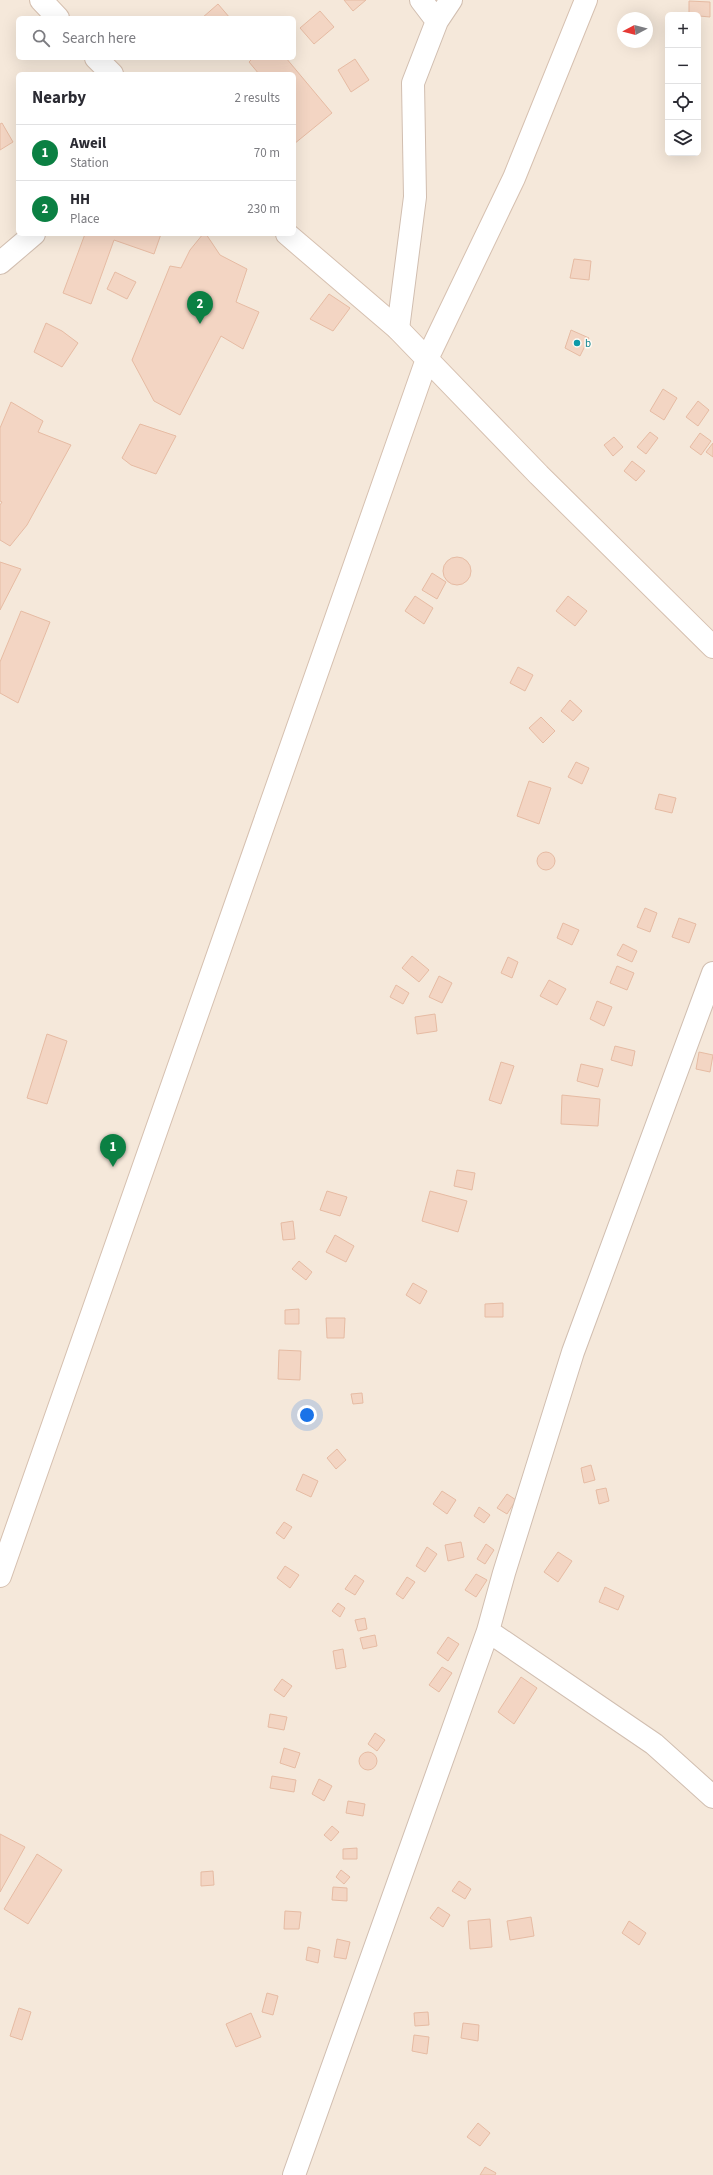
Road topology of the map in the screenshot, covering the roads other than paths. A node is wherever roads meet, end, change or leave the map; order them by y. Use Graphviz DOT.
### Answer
graph roads {
  1 [pos="40,0"];
  2 [pos="421,0"];
  3 [pos="451,0"];
  4 [pos="586,0"];
  5 [pos="56,16"];
  6 [pos="437,21"];
  7 [pos="98,60"];
  8 [pos="110,72"];
  9 [pos="32,236"];
  10 [pos="289,236"];
  11 [pos="0,264"];
  12 [pos="398,329"];
  13 [pos="427,359"];
  14 [pos="713,647"];
  15 [pos="713,973"];
  16 [pos="0,1576"];
  17 [pos="488,1631"];
  18 [pos="713,1797"];
  19 [pos="294,2175"];
  1 -- 5 [label="street"];
  2 -- 6 [label="street"];
  3 -- 6 [label="street"];
  4 -- 13 [label="street"];
  6 -- 12 [label="street"];
  7 -- 8 [label="street"];
  9 -- 11 [label="street"];
  10 -- 12 [label="street"];
  12 -- 13 [label="street"];
  13 -- 14 [label="street"];
  13 -- 16 [label="street"];
  15 -- 17 [label="street"];
  17 -- 18 [label="street"];
  17 -- 19 [label="street"];
}
